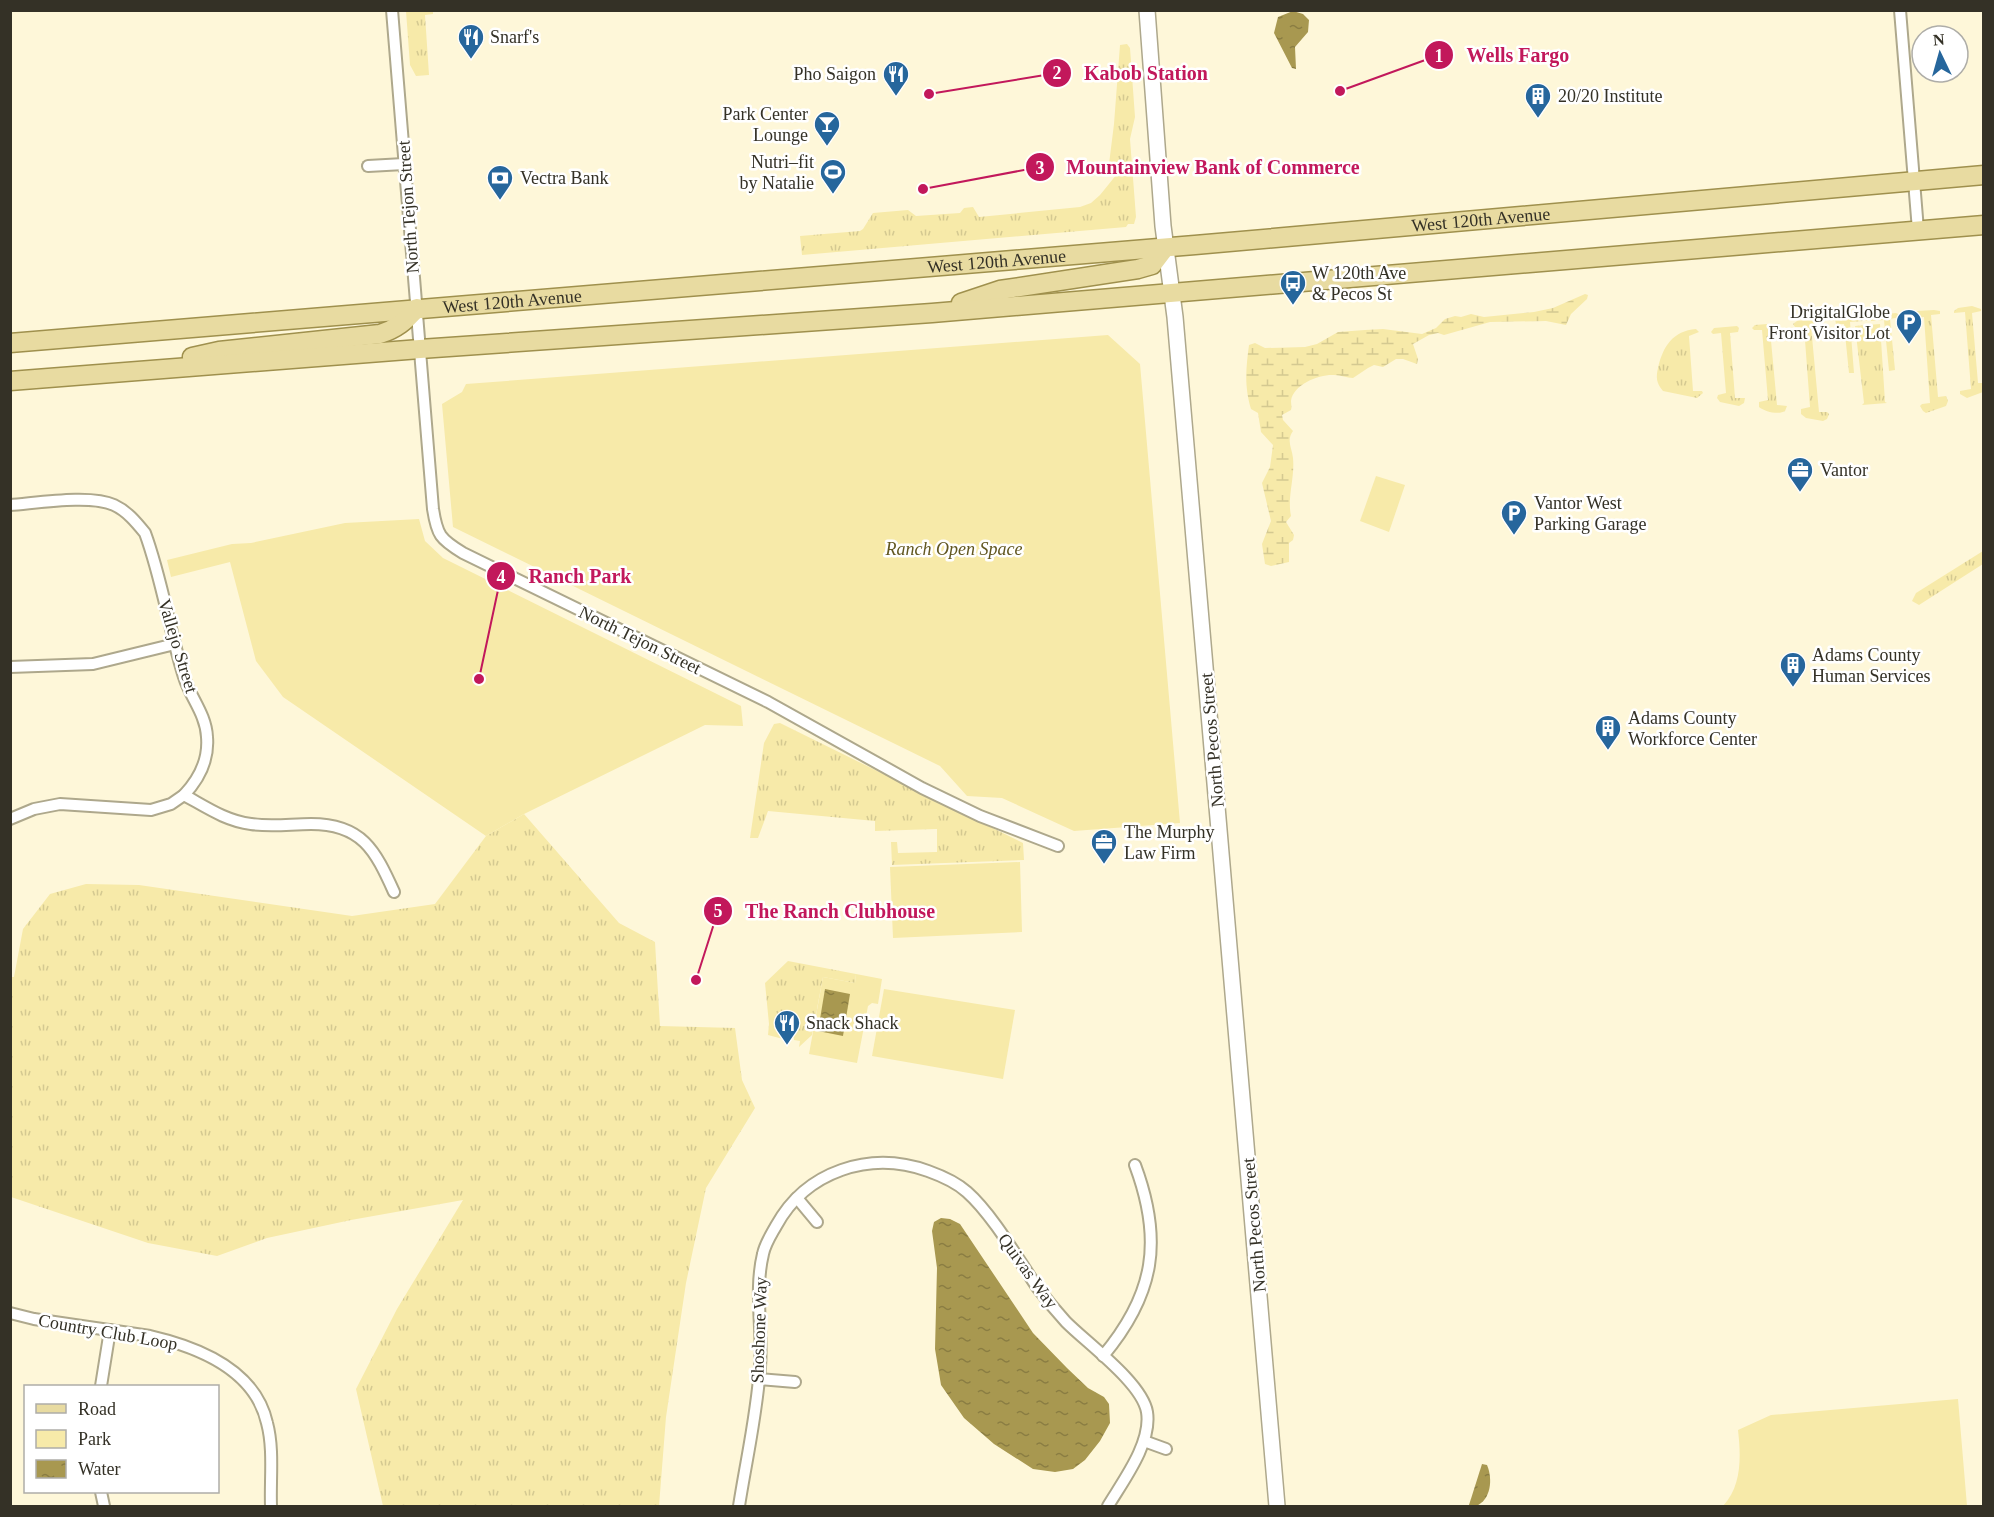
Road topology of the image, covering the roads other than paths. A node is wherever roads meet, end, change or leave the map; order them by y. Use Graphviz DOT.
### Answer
graph roads {
  1 [pos="392,10"];
  2 [pos="1147,10"];
  3 [pos="1899,10"];
  4 [pos="404,164"];
  5 [pos="368,166"];
  6 [pos="1983,175"];
  7 [pos="1915,181"];
  8 [pos="1983,225"];
  9 [pos="1918,230"];
  10 [pos="1165,248"];
  11 [pos="1172,294"];
  12 [pos="417,308"];
  13 [pos="932,313"];
  14 [pos="10,343"];
  15 [pos="420,349"];
  16 [pos="138,370"];
  17 [pos="10,381"];
  18 [pos="10,505"];
  19 [pos="175,644"];
  20 [pos="10,667"];
  21 [pos="184,795"];
  22 [pos="10,819"];
  23 [pos="1058,846"];
  24 [pos="394,892"];
  25 [pos="859,1164"];
  26 [pos="1135,1165"];
  27 [pos="797,1198"];
  28 [pos="817,1222"];
  29 [pos="10,1313"];
  30 [pos="110,1330"];
  31 [pos="1103,1356"];
  32 [pos="759,1379"];
  33 [pos="795,1382"];
  34 [pos="101,1385"];
  35 [pos="1144,1441"];
  36 [pos="1167,1449"];
  37 [pos="271,1506"];
  38 [pos="739,1506"];
  39 [pos="1108,1506"];
  40 [pos="1277,1506"];
  1 -- 4 [label="street, North Tejon Street"];
  2 -- 10 [label="street, North Pecos Street"];
  3 -- 7 [label="street"];
  4 -- 5 [label="street"];
  4 -- 12 [label="street, North Tejon Street"];
  6 -- 7 [label="main road, West 120th Avenue"];
  7 -- 9 [label="street"];
  7 -- 10 [label="main road, West 120th Avenue"];
  8 -- 9 [label="main road"];
  9 -- 11 [label="main road"];
  10 -- 11 [label="street, North Pecos Street"];
  10 -- 12 [label="main road, West 120th Avenue"];
  10 -- 13 [label="main road"];
  11 -- 13 [label="main road"];
  11 -- 40 [label="street, North Pecos Street"];
  12 -- 14 [label="main road, West 120th Avenue"];
  12 -- 15 [label="street, North Tejon Street"];
  12 -- 16 [label="main road"];
  13 -- 15 [label="main road"];
  15 -- 16 [label="main road"];
  15 -- 23 [label="street, North Tejon Street"];
  16 -- 17 [label="main road"];
  18 -- 19 [label="street, Vallejo Street"];
  19 -- 20 [label="street"];
  19 -- 21 [label="street, Vallejo Street"];
  21 -- 22 [label="street"];
  21 -- 24 [label="street"];
  25 -- 27 [label="street, Shoshone Way"];
  25 -- 31 [label="street, Quivas Way"];
  26 -- 31 [label="street"];
  27 -- 28 [label="street"];
  27 -- 32 [label="street, Shoshone Way"];
  29 -- 30 [label="street, Country Club Loop"];
  30 -- 34 [label="street"];
  30 -- 37 [label="street, Country Club Loop"];
  31 -- 35 [label="street, Quivas Way"];
  32 -- 33 [label="street"];
  32 -- 38 [label="street, Shoshone Way"];
  35 -- 36 [label="street"];
  35 -- 39 [label="street, Quivas Way"];
}
